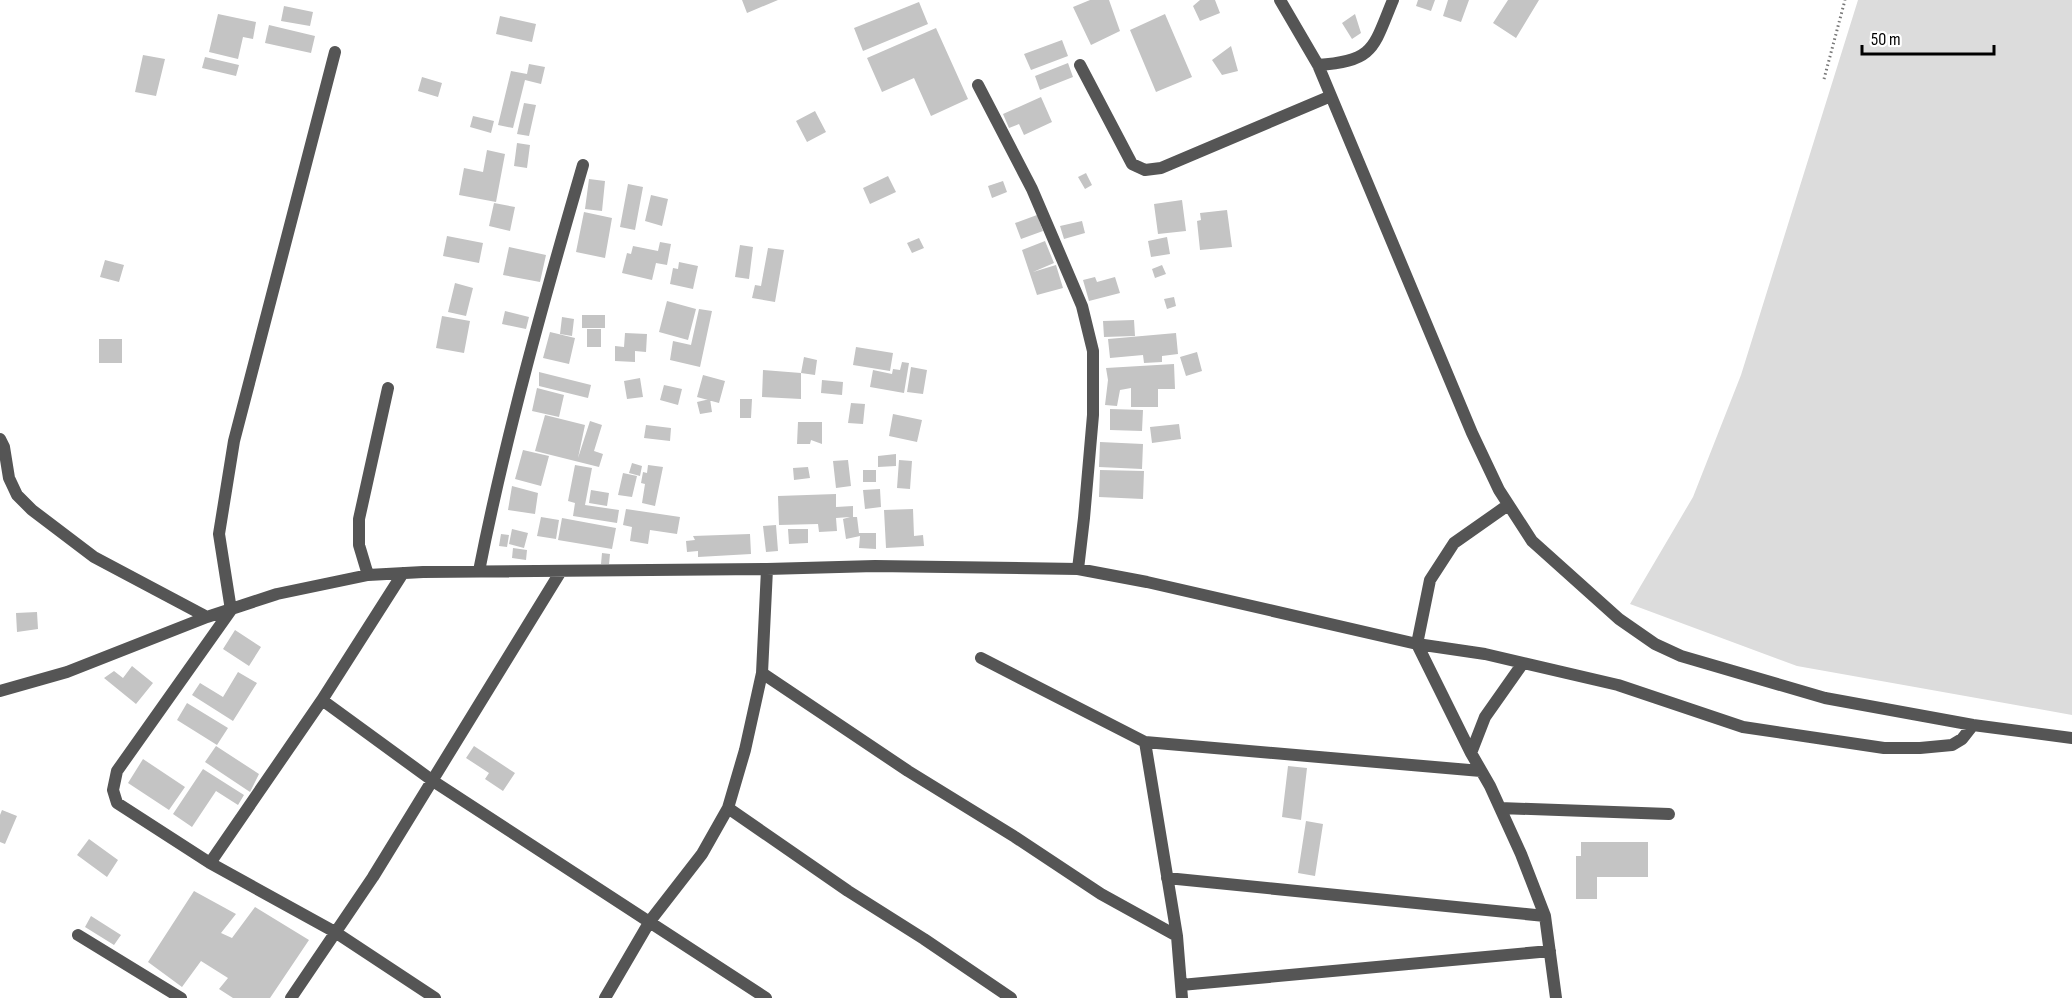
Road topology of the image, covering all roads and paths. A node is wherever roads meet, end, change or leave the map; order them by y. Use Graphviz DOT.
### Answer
graph roads {
  1 [pos="1280,0"];
  2 [pos="1393,0"];
  3 [pos="1845,0"];
  4 [pos="335,52"];
  5 [pos="1080,65"];
  6 [pos="1318,65"];
  7 [pos="1824,79"];
  8 [pos="978,85"];
  9 [pos="1331,96"];
  10 [pos="583,165"];
  11 [pos="388,388"];
  12 [pos="0,440"];
  13 [pos="1508,505"];
  14 [pos="767,569"];
  15 [pos="1078,569"];
  16 [pos="561,570"];
  17 [pos="479,571"];
  18 [pos="403,573"];
  19 [pos="368,575"];
  20 [pos="231,610"];
  21 [pos="207,617"];
  22 [pos="1417,644"];
  23 [pos="981,658"];
  24 [pos="1523,663"];
  25 [pos="762,674"];
  26 [pos="0,691"];
  27 [pos="322,700"];
  28 [pos="1973,725"];
  29 [pos="2072,738"];
  30 [pos="1145,742"];
  31 [pos="1471,753"];
  32 [pos="1481,771"];
  33 [pos="433,781"];
  34 [pos="728,808"];
  35 [pos="1500,808"];
  36 [pos="1669,814"];
  37 [pos="210,863"];
  38 [pos="1167,878"];
  39 [pos="1545,916"];
  40 [pos="650,921"];
  41 [pos="335,933"];
  42 [pos="78,935"];
  43 [pos="1177,936"];
  44 [pos="1550,951"];
  45 [pos="1181,992"];
  46 [pos="181,998"];
  47 [pos="291,998"];
  48 [pos="435,998"];
  49 [pos="605,998"];
  50 [pos="766,998"];
  51 [pos="1011,998"];
  52 [pos="1556,998"];
  1 -- 6 [label="street"];
  2 -- 6 [label="street"];
  3 -- 7 [label="path"];
  4 -- 20 [label="street"];
  5 -- 9 [label="street"];
  6 -- 9 [label="street"];
  8 -- 15 [label="street"];
  9 -- 13 [label="street"];
  10 -- 17 [label="street"];
  11 -- 19 [label="street"];
  12 -- 21 [label="street"];
  13 -- 22 [label="street"];
  13 -- 28 [label="street"];
  14 -- 15 [label="street"];
  14 -- 16 [label="street"];
  14 -- 25 [label="street"];
  15 -- 22 [label="street"];
  16 -- 17 [label="street"];
  16 -- 33 [label="street"];
  17 -- 18 [label="street"];
  18 -- 19 [label="street"];
  18 -- 27 [label="street"];
  19 -- 20 [label="street"];
  20 -- 21 [label="street"];
  20 -- 37 [label="street"];
  21 -- 26 [label="street"];
  22 -- 24 [label="street"];
  22 -- 31 [label="street"];
  23 -- 30 [label="street"];
  24 -- 28 [label="street"];
  24 -- 31 [label="street"];
  25 -- 34 [label="street"];
  25 -- 43 [label="street"];
  27 -- 33 [label="street"];
  27 -- 37 [label="street"];
  28 -- 29 [label="street"];
  30 -- 32 [label="street"];
  30 -- 38 [label="street"];
  31 -- 32 [label="street"];
  32 -- 35 [label="street"];
  33 -- 40 [label="street"];
  33 -- 41 [label="street"];
  34 -- 40 [label="street"];
  34 -- 51 [label="street"];
  35 -- 36 [label="street"];
  35 -- 39 [label="street"];
  37 -- 41 [label="street"];
  38 -- 39 [label="street"];
  38 -- 43 [label="street"];
  39 -- 44 [label="street"];
  40 -- 49 [label="street"];
  40 -- 50 [label="street"];
  41 -- 47 [label="street"];
  41 -- 48 [label="street"];
  42 -- 46 [label="street"];
  43 -- 45 [label="street"];
  44 -- 45 [label="street"];
  44 -- 52 [label="street"];
}
